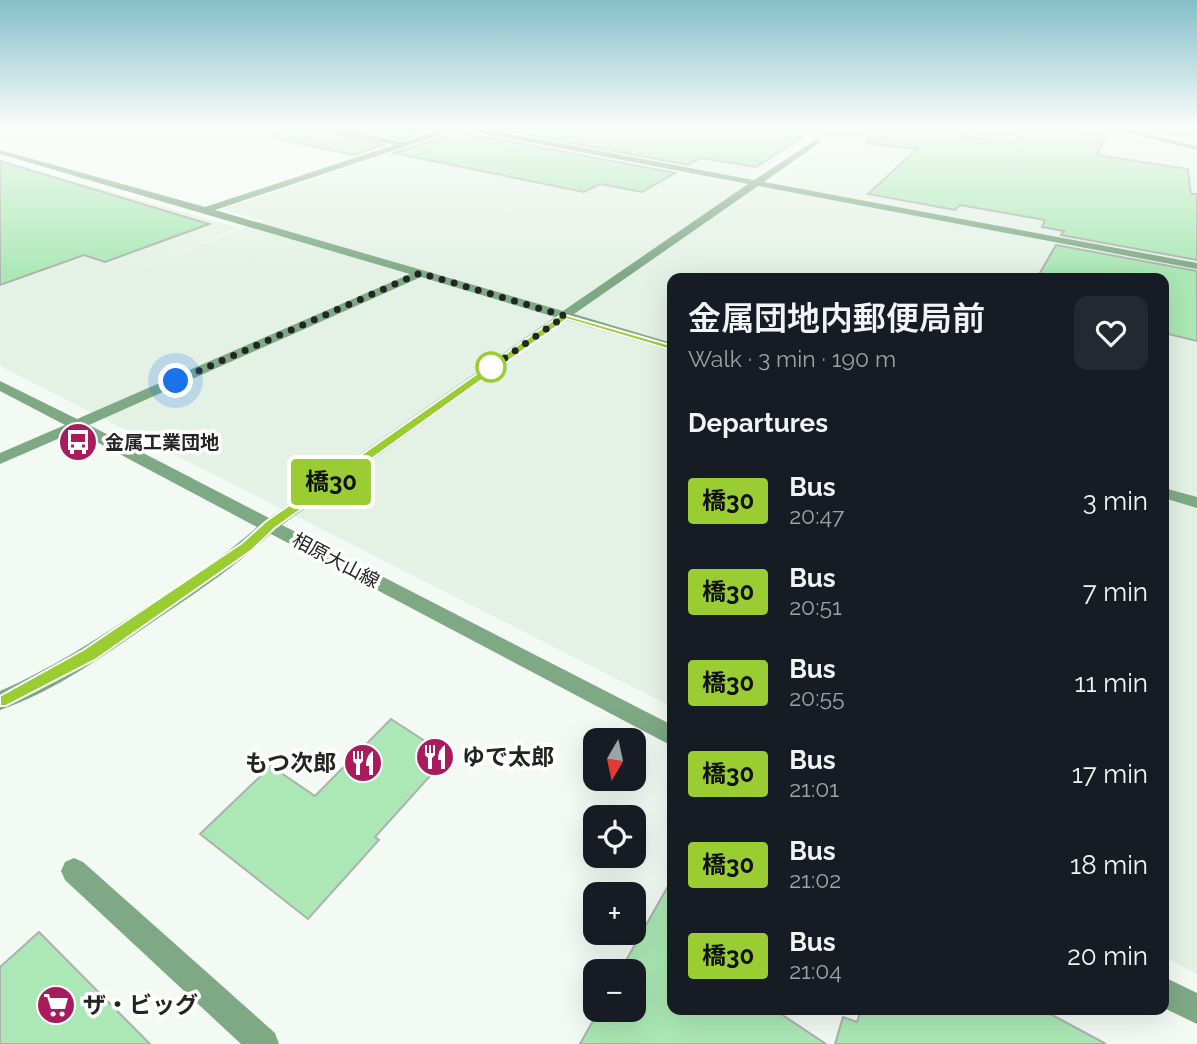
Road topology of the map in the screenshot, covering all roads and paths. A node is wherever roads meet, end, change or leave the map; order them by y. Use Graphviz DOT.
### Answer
graph roads {
  1 [pos="84,176"];
  2 [pos="308,176"];
  3 [pos="717,176"];
  4 [pos="766,176"];
  5 [pos="756,183"];
  6 [pos="205,210"];
  7 [pos="1197,266"];
  8 [pos="420,273"];
  9 [pos="565,316"];
  10 [pos="667,346"];
  11 [pos="0,385"];
  12 [pos="78,425"];
  13 [pos="0,459"];
  14 [pos="1169,495"];
  15 [pos="1197,503"];
  16 [pos="270,525"];
  17 [pos="0,701"];
  18 [pos="667,733"];
  19 [pos="74,871"];
  20 [pos="1169,995"];
  21 [pos="1197,1009"];
  22 [pos="264,1044"];
  1 -- 6 [label="street"];
  2 -- 6 [label="street"];
  3 -- 5 [label="street"];
  4 -- 5 [label="street"];
  5 -- 7 [label="street"];
  5 -- 9 [label="street"];
  6 -- 8 [label="street"];
  8 -- 9 [label="street"];
  8 -- 12 [label="street"];
  9 -- 10 [label="street"];
  9 -- 16 [label="street"];
  11 -- 12 [label="street, 相原大山線"];
  12 -- 13 [label="street"];
  12 -- 16 [label="street, 相原大山線"];
  14 -- 15 [label="street"];
  16 -- 17 [label="street"];
  16 -- 18 [label="street, 相原大山線"];
  19 -- 22 [label="street"];
  20 -- 21 [label="street"];
}
